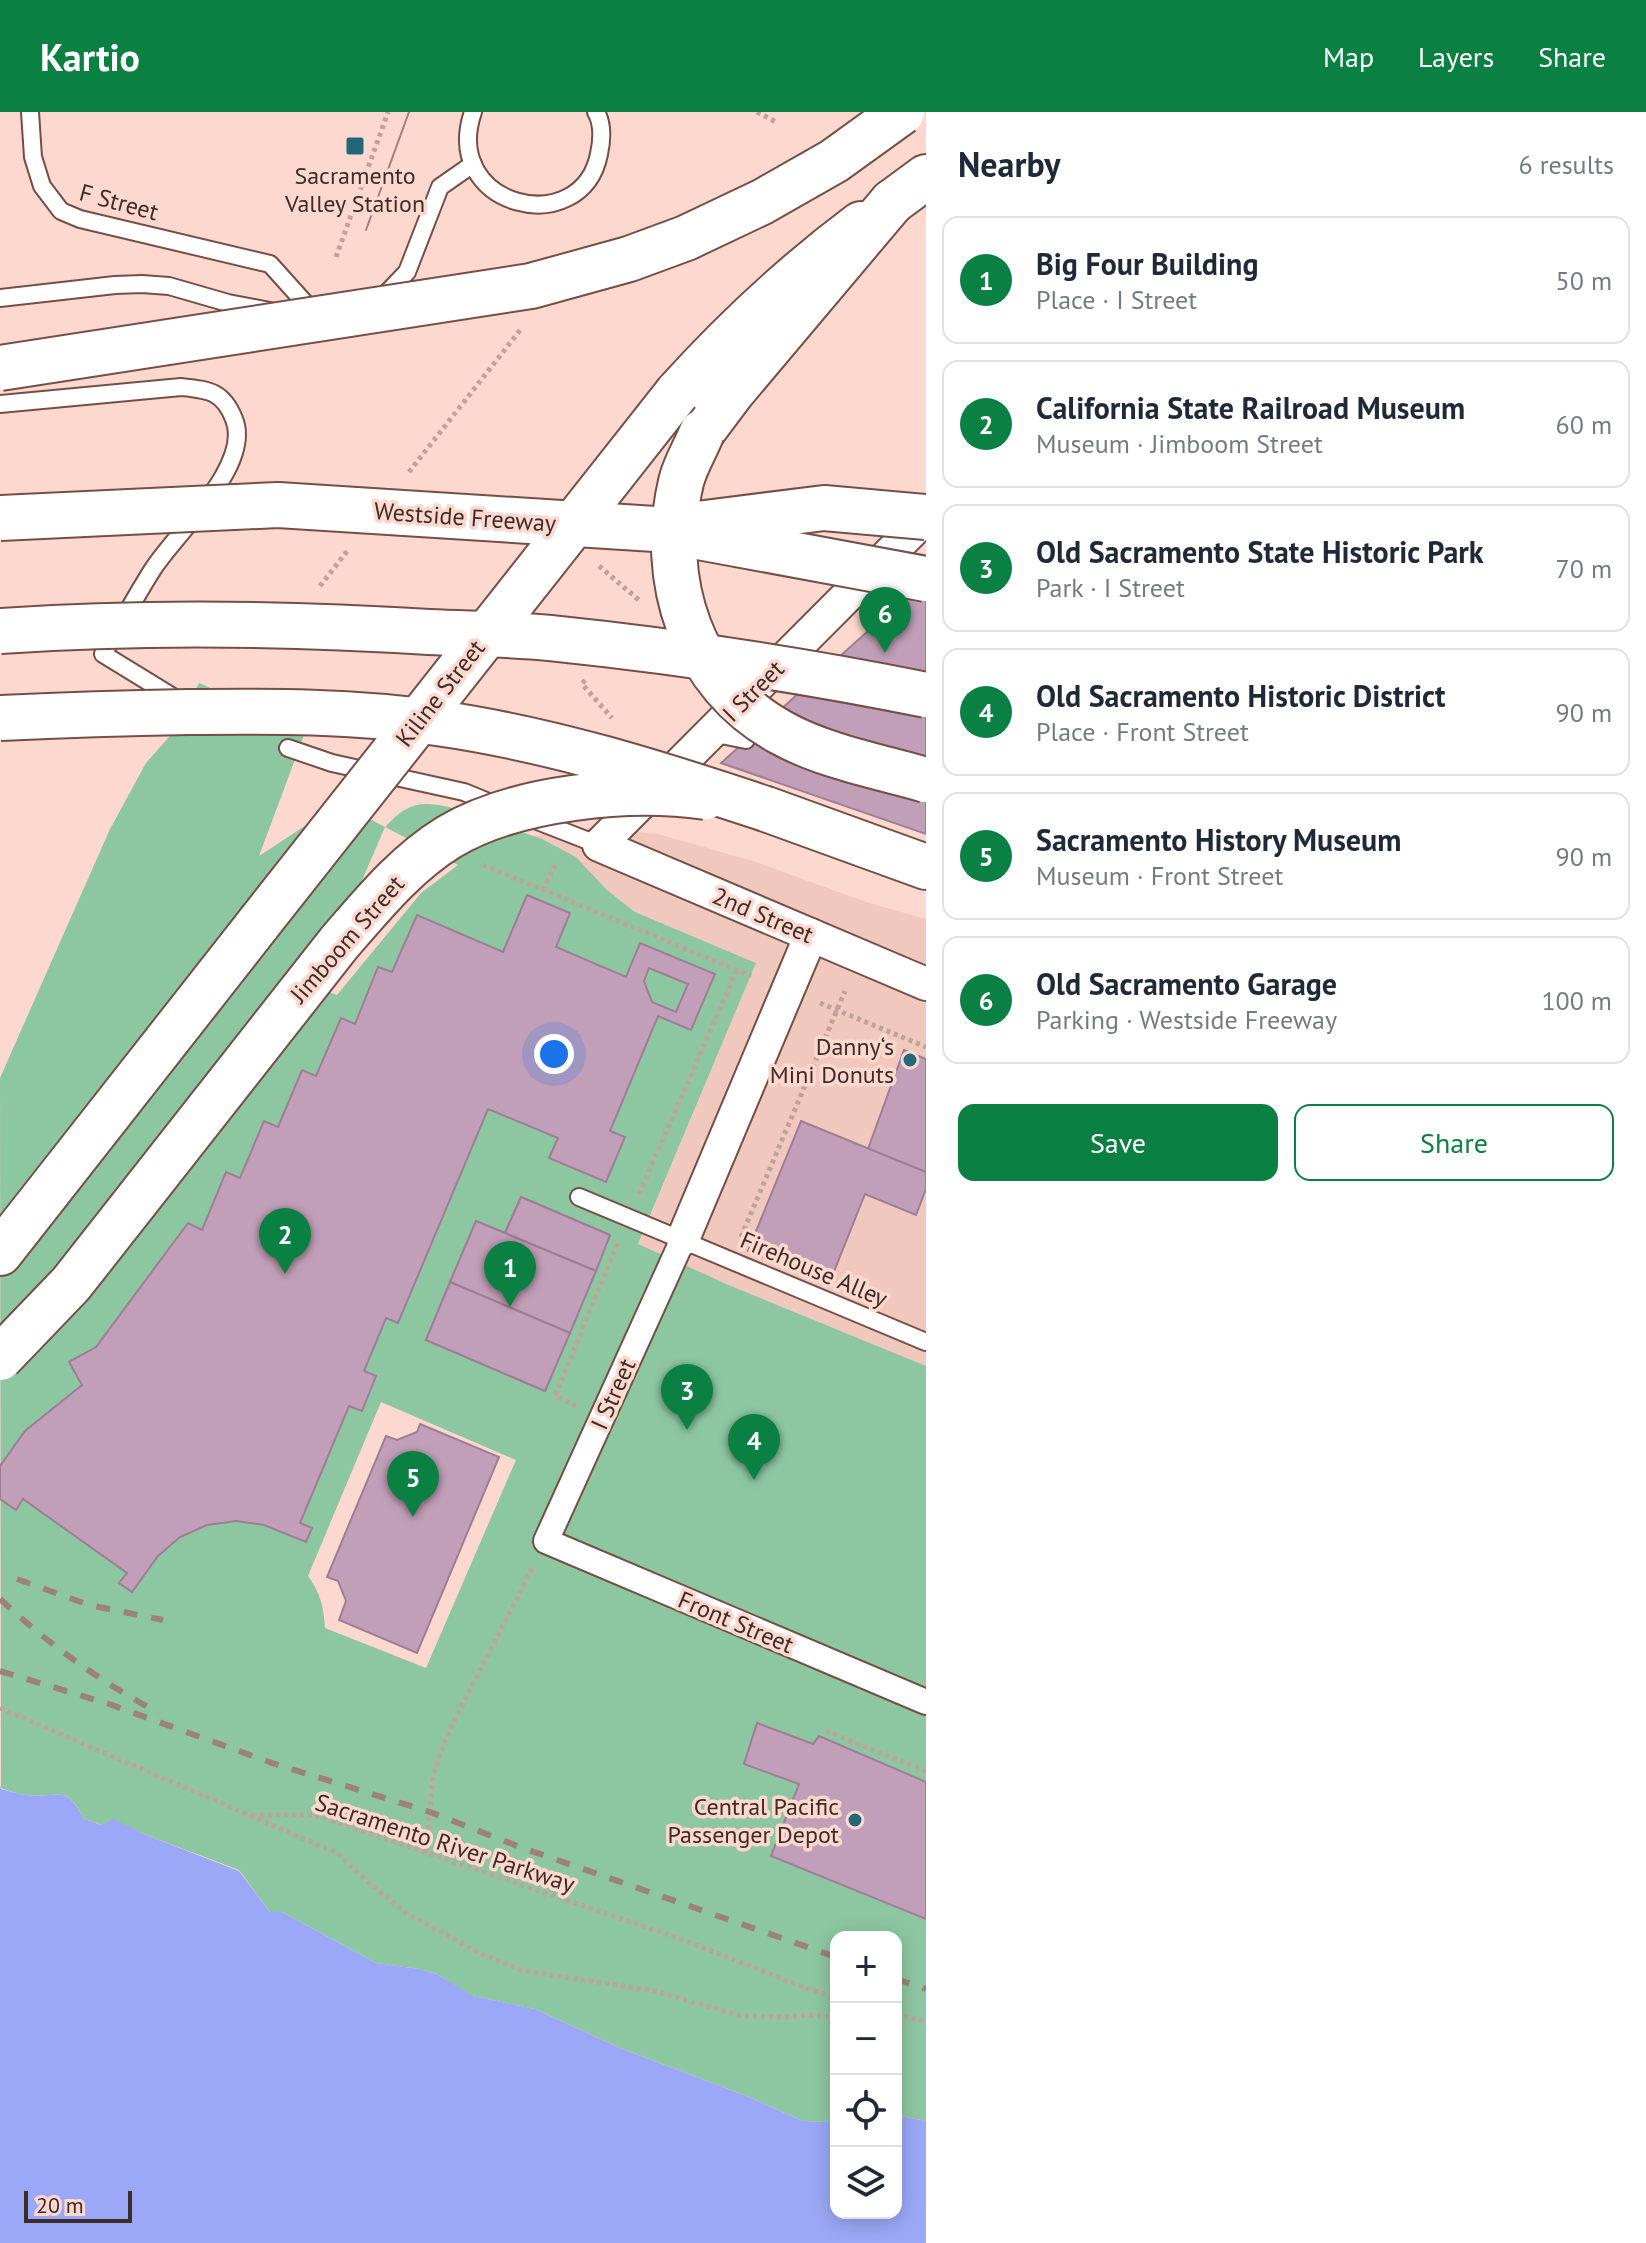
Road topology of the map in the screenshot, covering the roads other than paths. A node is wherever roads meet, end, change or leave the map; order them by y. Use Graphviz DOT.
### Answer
graph roads {
  1 [pos="30,112"];
  2 [pos="473,112"];
  3 [pos="596,112"];
  4 [pos="902,112"];
  5 [pos="473,164"];
  6 [pos="909,190"];
  7 [pos="0,298"];
  8 [pos="314,313"];
  9 [pos="0,368"];
  10 [pos="0,404"];
  11 [pos="0,518"];
  12 [pos="921,524"];
  13 [pos="655,529"];
  14 [pos="926,579"];
  15 [pos="0,631"];
  16 [pos="926,695"];
  17 [pos="178,700"];
  18 [pos="0,718"];
  19 [pos="761,727"];
  20 [pos="727,731"];
  21 [pos="288,748"];
  22 [pos="926,780"];
  23 [pos="766,809"];
  24 [pos="599,845"];
  25 [pos="926,867"];
  26 [pos="811,935"];
  27 [pos="926,984"];
  28 [pos="579,1197"];
  29 [pos="683,1239"];
  30 [pos="0,1253"];
  31 [pos="926,1342"];
  32 [pos="0,1358"];
  33 [pos="546,1541"];
  34 [pos="926,1702"];
  1 -- 8 [label="lane, F Street"];
  2 -- 5 [label="lane"];
  3 -- 5 [label="lane"];
  4 -- 9 [label="main road, bridge"];
  5 -- 8 [label="lane"];
  6 -- 22 [label="main road, bridge"];
  6 -- 30 [label="main road, Kiline Street, bridge"];
  7 -- 8 [label="lane"];
  10 -- 17 [label="lane"];
  11 -- 13 [label="main road, Westside Freeway, bridge"];
  12 -- 13 [label="main road, bridge"];
  12 -- 20 [label="street, I Street"];
  13 -- 14 [label="main road, Westside Freeway, bridge"];
  15 -- 16 [label="main road, bridge"];
  18 -- 23 [label="main road, bridge"];
  19 -- 20 [label="lane"];
  20 -- 24 [label="street, I Street"];
  21 -- 24 [label="lane"];
  23 -- 25 [label="main road, Jimboom Street"];
  23 -- 32 [label="main road, Jimboom Street, bridge"];
  24 -- 26 [label="street, 2nd Street"];
  26 -- 27 [label="street, 2nd Street"];
  26 -- 29 [label="street, I Street"];
  28 -- 29 [label="lane, Firehouse Alley"];
  29 -- 31 [label="lane, Firehouse Alley"];
  29 -- 33 [label="street, I Street"];
  33 -- 34 [label="street, Front Street"];
}
